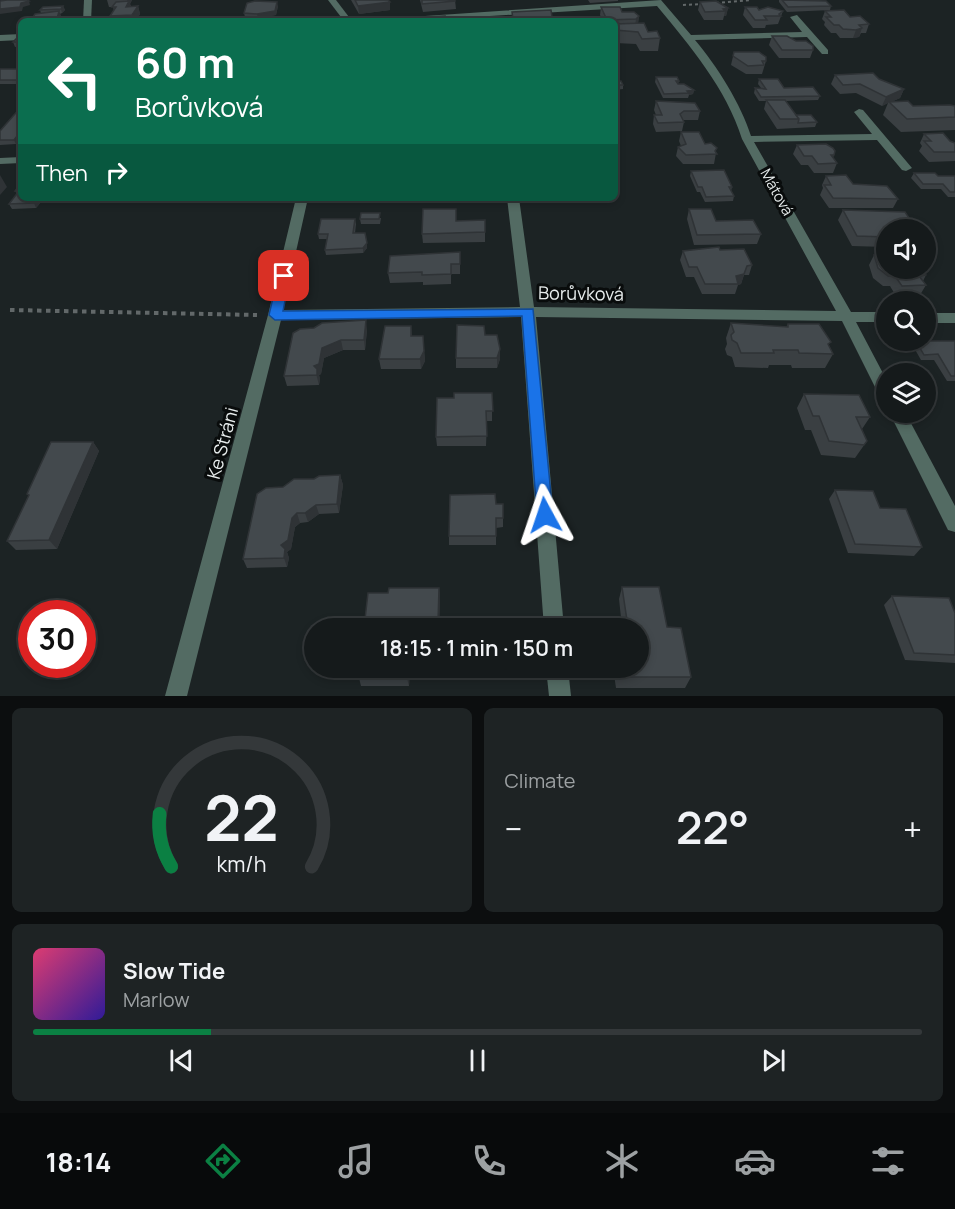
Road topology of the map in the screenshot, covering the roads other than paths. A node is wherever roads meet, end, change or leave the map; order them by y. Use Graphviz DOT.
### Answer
graph roads {
  1 [pos="88,0"];
  2 [pos="332,0"];
  3 [pos="658,2"];
  4 [pos="488,14"];
  5 [pos="794,17"];
  6 [pos="87,18"];
  7 [pos="346,18"];
  8 [pos="416,18"];
  9 [pos="810,34"];
  10 [pos="18,37"];
  11 [pos="0,38"];
  12 [pos="688,38"];
  13 [pos="825,52"];
  14 [pos="859,112"];
  15 [pos="879,137"];
  16 [pos="747,139"];
  17 [pos="18,160"];
  18 [pos="0,161"];
  19 [pos="906,168"];
  20 [pos="301,201"];
  21 [pos="513,201"];
  22 [pos="528,312"];
  23 [pos="275,315"];
  24 [pos="846,316"];
  25 [pos="876,317"];
  26 [pos="936,318"];
  27 [pos="955,318"];
  28 [pos="876,374"];
  29 [pos="903,423"];
  30 [pos="955,525"];
  31 [pos="553,618"];
  32 [pos="558,678"];
  33 [pos="176,696"];
  34 [pos="560,696"];
  1 -- 6 [label="street"];
  2 -- 7 [label="street"];
  3 -- 4 [label="street"];
  3 -- 12 [label="street, Mátová"];
  4 -- 8 [label="street"];
  5 -- 9 [label="street"];
  9 -- 12 [label="street"];
  9 -- 13 [label="street"];
  10 -- 11 [label="street"];
  12 -- 16 [label="street, Mátová"];
  14 -- 15 [label="street"];
  15 -- 16 [label="street"];
  15 -- 19 [label="street"];
  16 -- 24 [label="street, Mátová"];
  17 -- 18 [label="street"];
  20 -- 23 [label="street, Ke Stráni"];
  21 -- 22 [label="street"];
  22 -- 23 [label="street, Borůvková"];
  22 -- 24 [label="street, Borůvková"];
  22 -- 31 [label="street"];
  23 -- 33 [label="street, Ke Stráni"];
  24 -- 25 [label="street, Borůvková"];
  24 -- 28 [label="street, Mátová"];
  26 -- 27 [label="street"];
  29 -- 30 [label="street"];
  32 -- 34 [label="street"];
}
